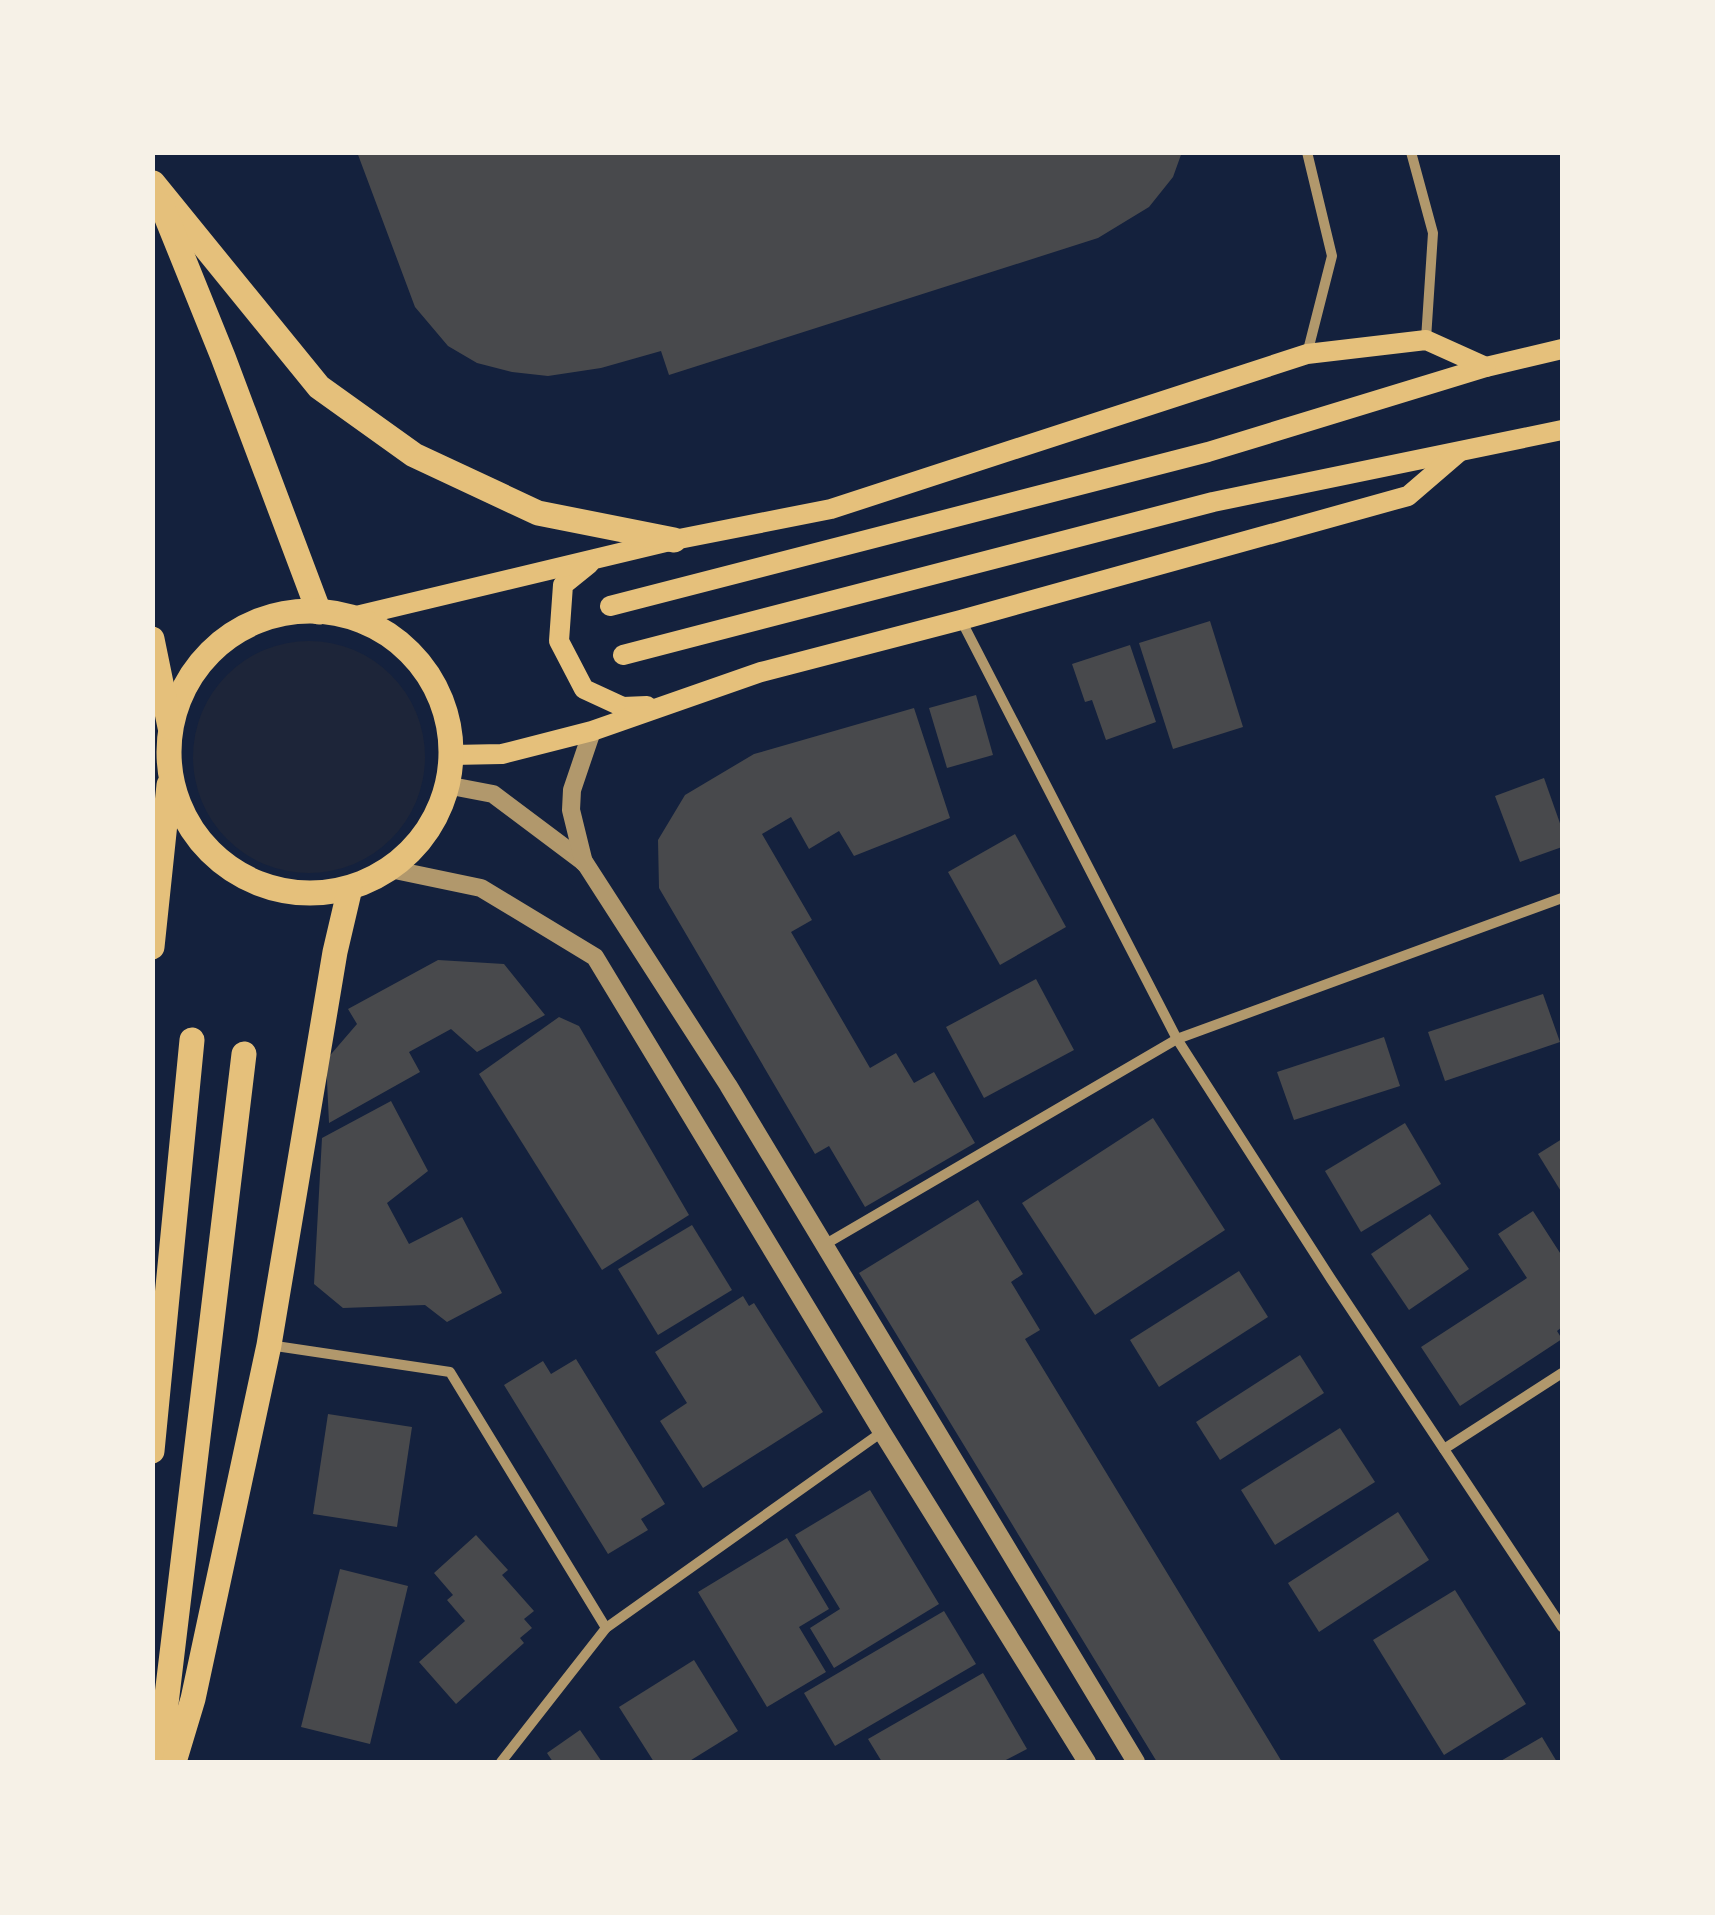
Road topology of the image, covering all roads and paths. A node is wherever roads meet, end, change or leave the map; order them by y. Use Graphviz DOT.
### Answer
graph roads {
  1 [pos="1306,152"];
  2 [pos="1411,152"];
  3 [pos="153,182"];
  4 [pos="1426,340"];
  5 [pos="1562,349"];
  6 [pos="1307,354"];
  7 [pos="1486,367"];
  8 [pos="1562,430"];
  9 [pos="1458,453"];
  10 [pos="674,540"];
  11 [pos="594,560"];
  12 [pos="610,606"];
  13 [pos="319,612"];
  14 [pos="352,616"];
  15 [pos="961,620"];
  16 [pos="152,638"];
  17 [pos="622,655"];
  18 [pos="665,706"];
  19 [pos="170,728"];
  20 [pos="592,731"];
  21 [pos="452,756"];
  22 [pos="170,776"];
  23 [pos="446,785"];
  24 [pos="584,863"];
  25 [pos="390,870"];
  26 [pos="350,888"];
  27 [pos="1562,898"];
  28 [pos="152,946"];
  29 [pos="1177,1039"];
  30 [pos="192,1040"];
  31 [pos="244,1054"];
  32 [pos="823,1246"];
  33 [pos="268,1345"];
  34 [pos="1562,1373"];
  35 [pos="882,1432"];
  36 [pos="1444,1449"];
  37 [pos="152,1451"];
  38 [pos="1562,1627"];
  39 [pos="606,1628"];
  40 [pos="159,1762"];
  41 [pos="174,1762"];
  42 [pos="501,1762"];
  43 [pos="1086,1762"];
  44 [pos="1136,1762"];
  1 -- 6 [label="street"];
  2 -- 4 [label="street"];
  3 -- 10 [label="main road"];
  3 -- 13 [label="main road"];
  4 -- 6 [label="main road"];
  4 -- 7 [label="main road"];
  5 -- 7 [label="main road"];
  6 -- 10 [label="main road"];
  7 -- 12 [label="main road"];
  8 -- 9 [label="main road"];
  9 -- 15 [label="main road"];
  9 -- 17 [label="main road"];
  10 -- 11 [label="main road"];
  11 -- 14 [label="main road"];
  11 -- 18 [label="main road"];
  13 -- 14 [label="main road"];
  13 -- 19 [label="main road"];
  14 -- 21 [label="main road"];
  15 -- 18 [label="main road"];
  15 -- 29 [label="street"];
  16 -- 19 [label="main road"];
  18 -- 20 [label="main road"];
  19 -- 22 [label="main road"];
  20 -- 21 [label="main road"];
  20 -- 24 [label="street"];
  21 -- 23 [label="main road"];
  22 -- 26 [label="main road"];
  22 -- 28 [label="main road"];
  23 -- 24 [label="street"];
  23 -- 25 [label="main road"];
  24 -- 32 [label="street"];
  25 -- 26 [label="main road"];
  25 -- 35 [label="street"];
  26 -- 33 [label="main road"];
  27 -- 29 [label="street"];
  29 -- 32 [label="street"];
  29 -- 36 [label="street"];
  30 -- 37 [label="main road"];
  31 -- 40 [label="main road"];
  32 -- 44 [label="street"];
  33 -- 39 [label="street"];
  33 -- 41 [label="main road"];
  34 -- 36 [label="street"];
  35 -- 39 [label="street"];
  35 -- 43 [label="street"];
  36 -- 38 [label="street"];
  39 -- 42 [label="street"];
}
